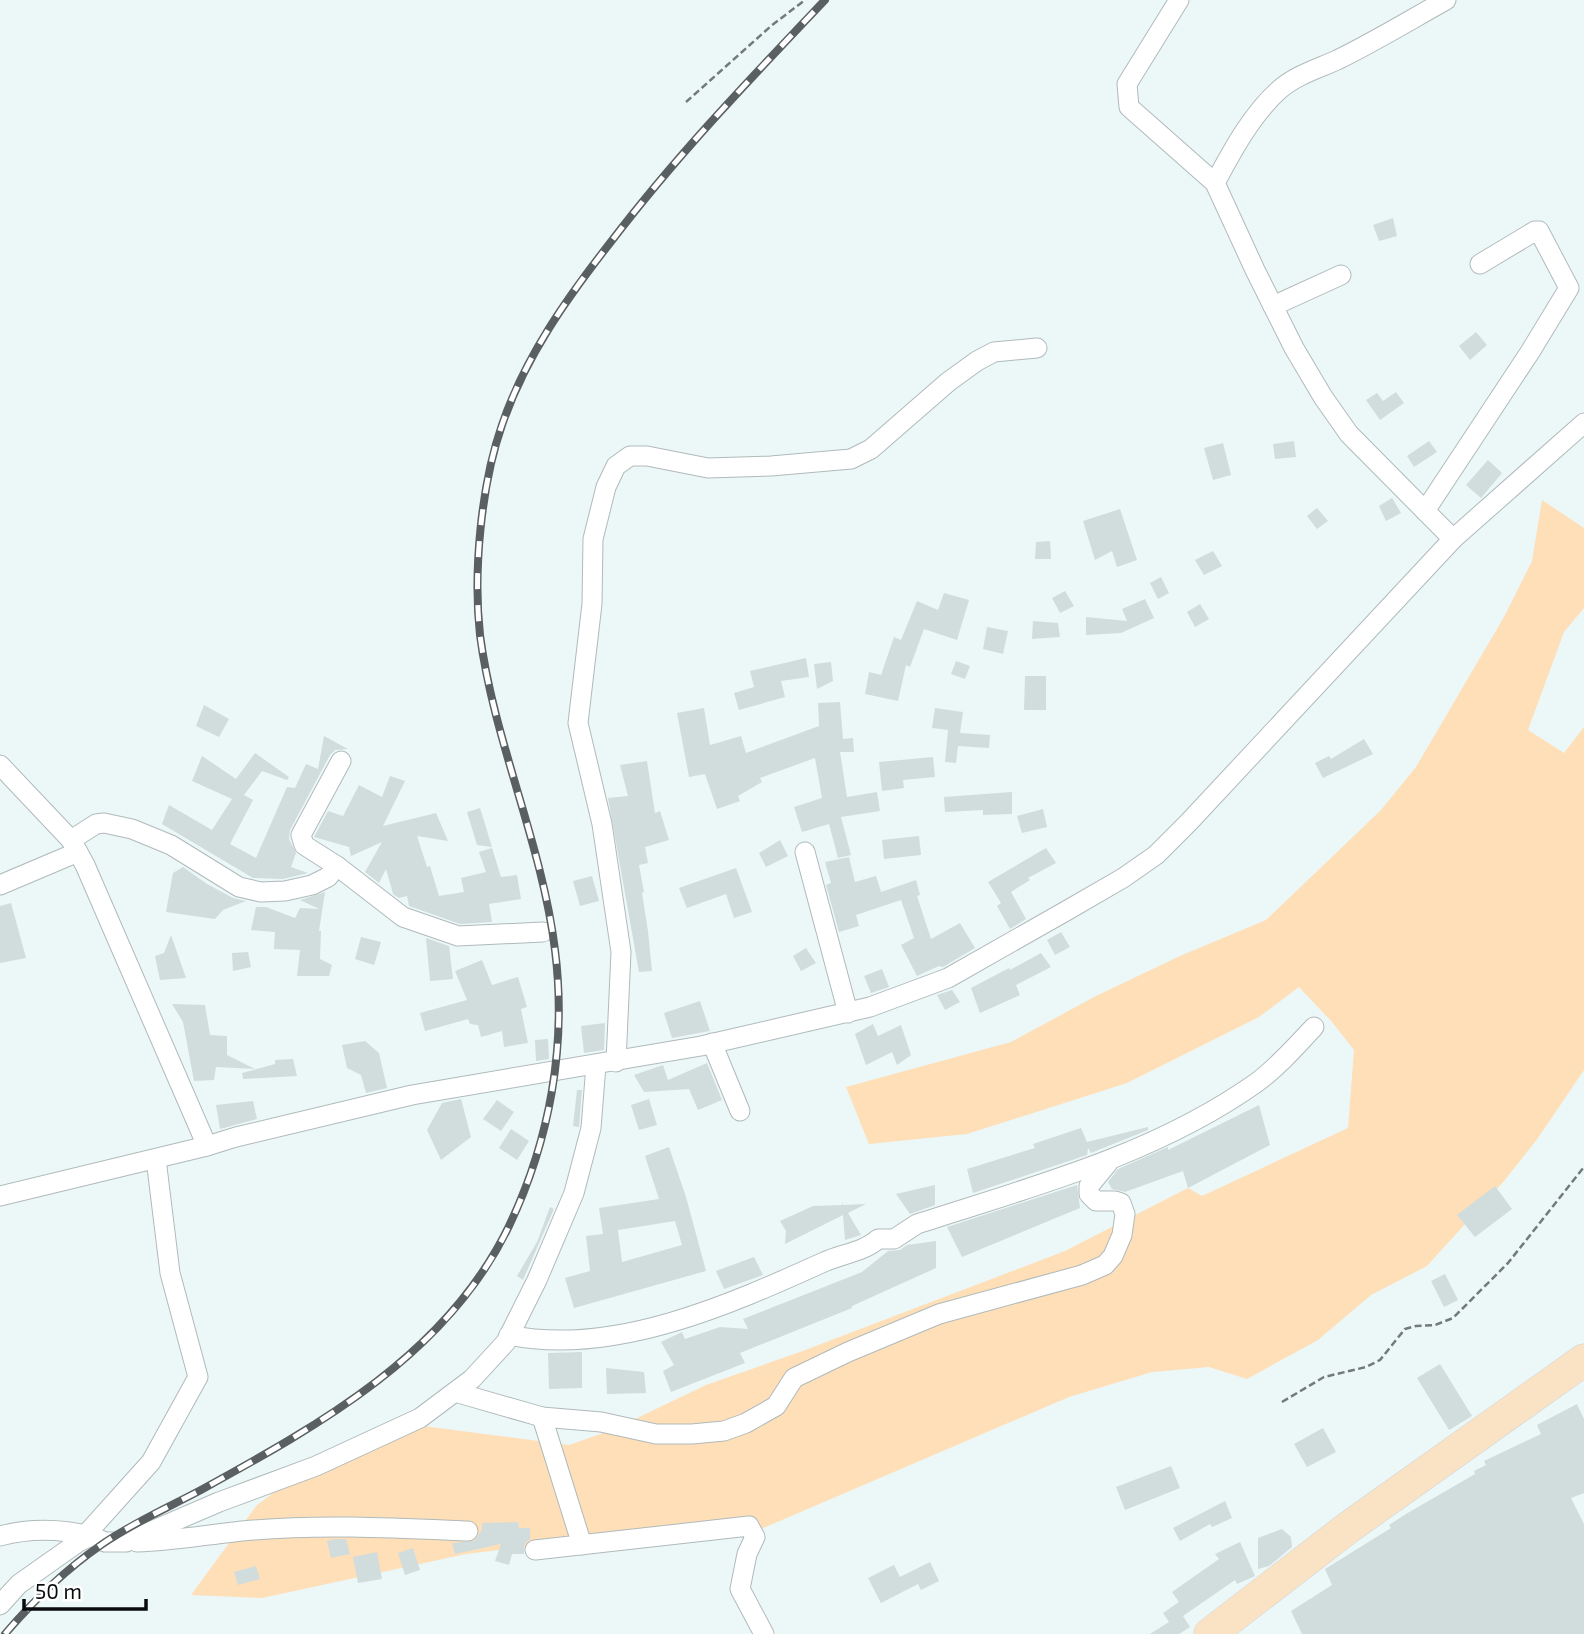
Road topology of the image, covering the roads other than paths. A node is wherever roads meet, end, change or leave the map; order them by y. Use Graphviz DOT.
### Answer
graph roads {
  1 [pos="1179,0"];
  2 [pos="1446,0"];
  3 [pos="1215,183"];
  4 [pos="1480,264"];
  5 [pos="1342,275"];
  6 [pos="1273,306"];
  7 [pos="1038,348"];
  8 [pos="1584,423"];
  9 [pos="1425,511"];
  10 [pos="1453,539"];
  11 [pos="341,761"];
  12 [pos="0,765"];
  13 [pos="74,846"];
  14 [pos="805,852"];
  15 [pos="337,866"];
  16 [pos="0,885"];
  17 [pos="543,932"];
  18 [pos="848,1013"];
  19 [pos="1314,1027"];
  20 [pos="712,1043"];
  21 [pos="616,1062"];
  22 [pos="596,1065"];
  23 [pos="740,1111"];
  24 [pos="207,1146"];
  25 [pos="156,1159"];
  26 [pos="1109,1162"];
  27 [pos="0,1196"];
  28 [pos="509,1335"];
  29 [pos="1584,1360"];
  30 [pos="455,1392"];
  31 [pos="541,1417"];
  32 [pos="468,1531"];
  33 [pos="0,1536"];
  34 [pos="90,1538"];
  35 [pos="582,1545"];
  36 [pos="535,1550"];
  37 [pos="0,1605"];
  38 [pos="764,1634"];
  39 [pos="1210,1634"];
  1 -- 3 [label="street"];
  2 -- 3 [label="street"];
  3 -- 6 [label="street"];
  4 -- 9 [label="street"];
  5 -- 6 [label="street"];
  6 -- 9 [label="street"];
  7 -- 21 [label="street"];
  8 -- 10 [label="street"];
  9 -- 10 [label="street"];
  10 -- 18 [label="street"];
  11 -- 15 [label="street"];
  12 -- 13 [label="street"];
  13 -- 15 [label="street"];
  13 -- 16 [label="street"];
  13 -- 24 [label="street"];
  14 -- 18 [label="street"];
  15 -- 17 [label="street"];
  18 -- 20 [label="street"];
  19 -- 26 [label="street"];
  20 -- 21 [label="street"];
  20 -- 23 [label="street"];
  21 -- 22 [label="street"];
  22 -- 24 [label="street"];
  22 -- 28 [label="street"];
  24 -- 25 [label="street"];
  25 -- 27 [label="street"];
  25 -- 34 [label="street"];
  26 -- 28 [label="street"];
  26 -- 31 [label="street"];
  28 -- 30 [label="street"];
  29 -- 39 [label="main road"];
  30 -- 31 [label="street"];
  30 -- 34 [label="street"];
  31 -- 35 [label="street"];
  32 -- 34 [label="street"];
  33 -- 34 [label="street"];
  34 -- 37 [label="street"];
  35 -- 36 [label="street"];
  35 -- 38 [label="street"];
}
